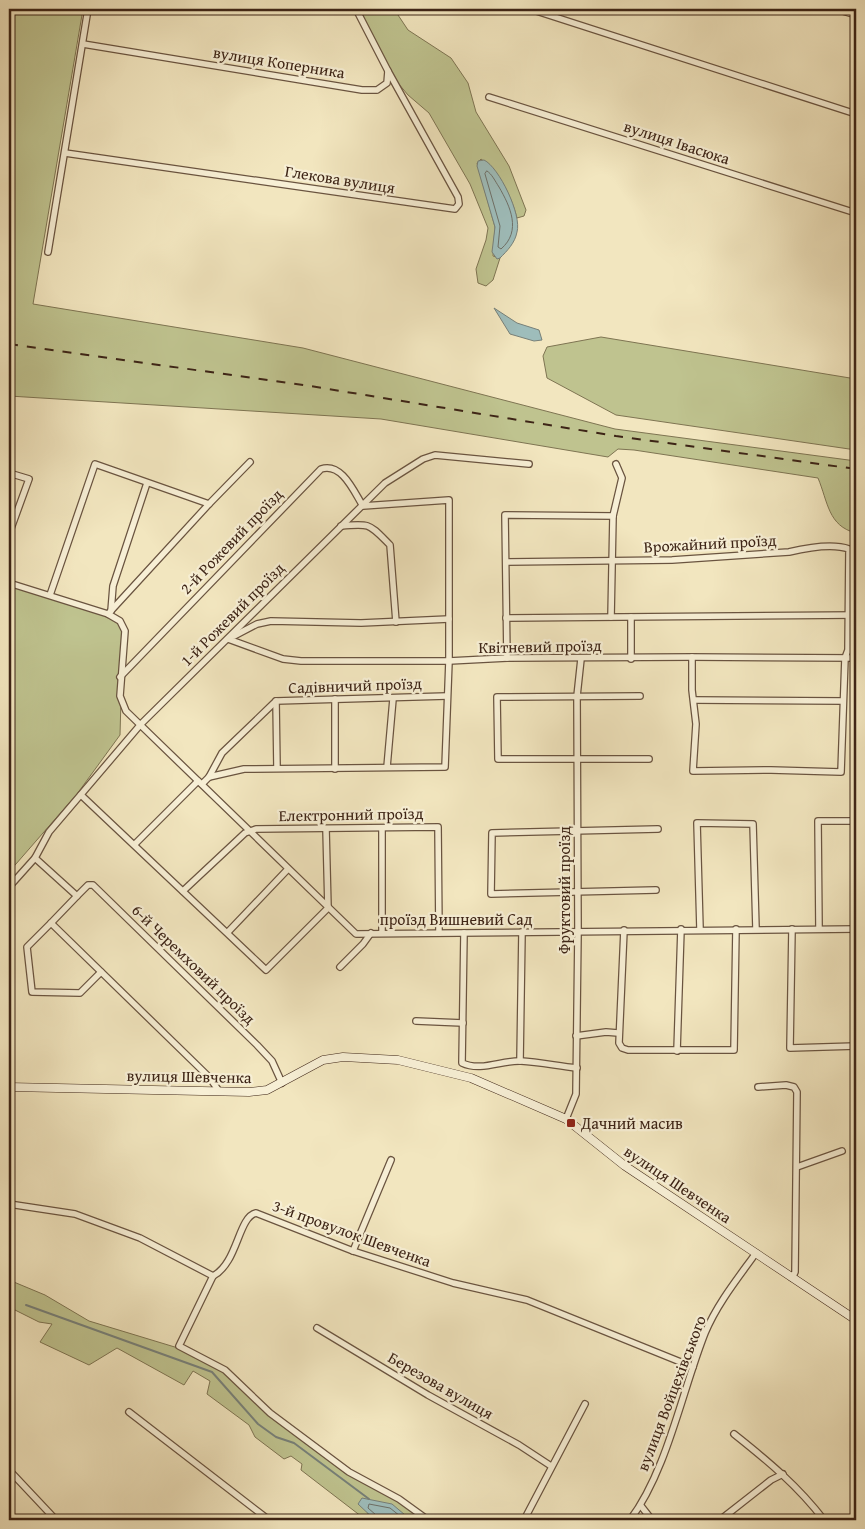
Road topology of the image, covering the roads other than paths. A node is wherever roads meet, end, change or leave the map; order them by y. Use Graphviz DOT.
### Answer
graph roads {
  1 [pos="88,9"];
  2 [pos="356,9"];
  3 [pos="530,9"];
  4 [pos="836,9"];
  5 [pos="856,16"];
  6 [pos="83,44"];
  7 [pos="388,71"];
  8 [pos="489,97"];
  9 [pos="856,114"];
  10 [pos="65,153"];
  11 [pos="856,213"];
  12 [pos="48,252"];
  13 [pos="250,462"];
  14 [pos="529,464"];
  15 [pos="616,464"];
  16 [pos="9,473"];
  17 [pos="147,483"];
  18 [pos="209,504"];
  19 [pos="363,506"];
  20 [pos="614,516"];
  21 [pos="341,526"];
  22 [pos="9,534"];
  23 [pos="613,560"];
  24 [pos="506,562"];
  25 [pos="9,583"];
  26 [pos="50,595"];
  27 [pos="110,613"];
  28 [pos="856,614"];
  29 [pos="848,615"];
  30 [pos="611,617"];
  31 [pos="506,618"];
  32 [pos="631,618"];
  33 [pos="449,619"];
  34 [pos="396,622"];
  35 [pos="228,639"];
  36 [pos="692,657"];
  37 [pos="507,658"];
  38 [pos="845,658"];
  39 [pos="856,658"];
  40 [pos="581,659"];
  41 [pos="631,659"];
  42 [pos="449,661"];
  43 [pos="120,677"];
  44 [pos="447,696"];
  45 [pos="577,696"];
  46 [pos="640,696"];
  47 [pos="393,698"];
  48 [pos="335,699"];
  49 [pos="695,700"];
  50 [pos="276,701"];
  51 [pos="843,701"];
  52 [pos="141,724"];
  53 [pos="649,759"];
  54 [pos="578,760"];
  55 [pos="388,767"];
  56 [pos="277,768"];
  57 [pos="335,769"];
  58 [pos="209,777"];
  59 [pos="200,782"];
  60 [pos="81,795"];
  61 [pos="856,821"];
  62 [pos="382,828"];
  63 [pos="326,829"];
  64 [pos="658,829"];
  65 [pos="250,832"];
  66 [pos="578,832"];
  67 [pos="135,844"];
  68 [pos="35,858"];
  69 [pos="288,869"];
  70 [pos="9,887"];
  71 [pos="656,890"];
  72 [pos="184,891"];
  73 [pos="577,892"];
  74 [pos="77,896"];
  75 [pos="328,908"];
  76 [pos="51,923"];
  77 [pos="681,929"];
  78 [pos="700,929"];
  79 [pos="736,929"];
  80 [pos="756,929"];
  81 [pos="792,929"];
  82 [pos="819,929"];
  83 [pos="856,929"];
  84 [pos="624,930"];
  85 [pos="228,932"];
  86 [pos="382,932"];
  87 [pos="522,932"];
  88 [pos="578,932"];
  89 [pos="371,933"];
  90 [pos="439,933"];
  91 [pos="464,933"];
  92 [pos="340,967"];
  93 [pos="102,972"];
  94 [pos="416,1021"];
  95 [pos="463,1023"];
  96 [pos="618,1033"];
  97 [pos="576,1036"];
  98 [pos="856,1046"];
  99 [pos="677,1051"];
  100 [pos="520,1061"];
  101 [pos="577,1068"];
  102 [pos="282,1083"];
  103 [pos="9,1087"];
  104 [pos="758,1087"];
  105 [pos="219,1091"];
  106 [pos="566,1119"];
  107 [pos="842,1151"];
  108 [pos="391,1160"];
  109 [pos="797,1167"];
  110 [pos="9,1204"];
  111 [pos="353,1251"];
  112 [pos="756,1253"];
  113 [pos="213,1276"];
  114 [pos="792,1278"];
  115 [pos="856,1320"];
  116 [pos="317,1328"];
  117 [pos="692,1367"];
  118 [pos="585,1404"];
  119 [pos="129,1412"];
  120 [pos="734,1434"];
  121 [pos="551,1466"];
  122 [pos="9,1470"];
  123 [pos="784,1474"];
  124 [pos="641,1506"];
  125 [pos="56,1520"];
  126 [pos="269,1520"];
  127 [pos="428,1520"];
  128 [pos="524,1520"];
  129 [pos="630,1520"];
  130 [pos="652,1520"];
  131 [pos="720,1520"];
  132 [pos="824,1520"];
  1 -- 6 [label="street"];
  2 -- 7 [label="street"];
  3 -- 9 [label="street"];
  4 -- 5 [label="street"];
  6 -- 7 [label="street, вулиця Коперника"];
  6 -- 10 [label="street"];
  7 -- 10 [label="street, Глекова вулиця"];
  8 -- 11 [label="street, вулиця Івасюка"];
  10 -- 12 [label="street"];
  13 -- 18 [label="street"];
  14 -- 19 [label="street, 1-й Рожевий проїзд"];
  15 -- 20 [label="street"];
  16 -- 22 [label="street"];
  17 -- 18 [label="street"];
  17 -- 26 [label="street"];
  17 -- 27 [label="street"];
  18 -- 27 [label="street"];
  19 -- 21 [label="street, 1-й Рожевий проїзд"];
  19 -- 33 [label="street"];
  19 -- 43 [label="street, 2-й Рожевий проїзд"];
  20 -- 23 [label="street"];
  20 -- 24 [label="street"];
  21 -- 34 [label="street"];
  21 -- 35 [label="street, 1-й Рожевий проїзд"];
  23 -- 24 [label="street, Врожайний проїзд"];
  23 -- 29 [label="street, Врожайний проїзд"];
  23 -- 30 [label="street"];
  24 -- 31 [label="street"];
  25 -- 26 [label="street"];
  26 -- 27 [label="street"];
  27 -- 43 [label="street, проїзд Вишневий Сад"];
  28 -- 29 [label="street"];
  29 -- 32 [label="street"];
  29 -- 38 [label="street"];
  30 -- 31 [label="street"];
  30 -- 32 [label="street"];
  31 -- 37 [label="street"];
  32 -- 41 [label="street"];
  33 -- 34 [label="street"];
  33 -- 42 [label="street"];
  34 -- 35 [label="street"];
  35 -- 42 [label="street, Квітневий проїзд"];
  35 -- 52 [label="street, 1-й Рожевий проїзд"];
  36 -- 38 [label="street, Квітневий проїзд"];
  36 -- 41 [label="street, Квітневий проїзд"];
  36 -- 49 [label="street"];
  37 -- 40 [label="street, Квітневий проїзд"];
  37 -- 42 [label="street, Квітневий проїзд"];
  38 -- 39 [label="street, Квітневий проїзд"];
  38 -- 51 [label="street"];
  40 -- 41 [label="street, Квітневий проїзд"];
  40 -- 45 [label="street, Фруктовий проїзд"];
  42 -- 44 [label="street"];
  43 -- 52 [label="street, проїзд Вишневий Сад"];
  44 -- 47 [label="street, Садівничий проїзд"];
  44 -- 55 [label="street"];
  45 -- 46 [label="street"];
  45 -- 54 [label="street, Фруктовий проїзд"];
  45 -- 54 [label="street"];
  47 -- 48 [label="street, Садівничий проїзд"];
  47 -- 55 [label="street"];
  48 -- 50 [label="street, Садівничий проїзд"];
  48 -- 57 [label="street"];
  49 -- 51 [label="street"];
  49 -- 51 [label="street"];
  50 -- 56 [label="street"];
  50 -- 58 [label="street, Садівничий проїзд"];
  52 -- 59 [label="street, проїзд Вишневий Сад"];
  52 -- 60 [label="street, 1-й Рожевий проїзд"];
  53 -- 54 [label="street"];
  54 -- 66 [label="street, Фруктовий проїзд"];
  55 -- 57 [label="street"];
  56 -- 57 [label="street"];
  56 -- 58 [label="street"];
  58 -- 59 [label="street, Садівничий проїзд"];
  59 -- 65 [label="street, проїзд Вишневий Сад"];
  59 -- 67 [label="street, Садівничий проїзд"];
  60 -- 67 [label="street"];
  60 -- 68 [label="street, 1-й Рожевий проїзд"];
  61 -- 82 [label="street"];
  62 -- 63 [label="street, Електронний проїзд"];
  62 -- 86 [label="street"];
  62 -- 90 [label="street, Електронний проїзд"];
  63 -- 65 [label="street, Електронний проїзд"];
  63 -- 75 [label="street"];
  64 -- 66 [label="street"];
  65 -- 69 [label="street, проїзд Вишневий Сад"];
  65 -- 72 [label="street"];
  66 -- 73 [label="street, Фруктовий проїзд"];
  66 -- 73 [label="street"];
  67 -- 72 [label="street"];
  68 -- 70 [label="street, 1-й Рожевий проїзд"];
  68 -- 74 [label="street"];
  69 -- 75 [label="street, проїзд Вишневий Сад"];
  69 -- 85 [label="street"];
  71 -- 73 [label="street"];
  72 -- 85 [label="street"];
  73 -- 88 [label="street, Фруктовий проїзд"];
  74 -- 76 [label="street, 6-й Черемховий проїзд"];
  74 -- 102 [label="street, 6-й Черемховий проїзд"];
  75 -- 85 [label="street"];
  75 -- 89 [label="street, проїзд Вишневий Сад"];
  76 -- 93 [label="street"];
  76 -- 93 [label="street, 6-й Черемховий проїзд"];
  77 -- 78 [label="street, проїзд Вишневий Сад"];
  77 -- 84 [label="street, проїзд Вишневий Сад"];
  77 -- 99 [label="street"];
  78 -- 79 [label="street, проїзд Вишневий Сад"];
  78 -- 80 [label="street"];
  79 -- 80 [label="street, проїзд Вишневий Сад"];
  79 -- 99 [label="street"];
  80 -- 81 [label="street, проїзд Вишневий Сад"];
  81 -- 82 [label="street, проїзд Вишневий Сад"];
  81 -- 98 [label="street"];
  82 -- 83 [label="street, проїзд Вишневий Сад"];
  84 -- 88 [label="street, проїзд Вишневий Сад"];
  84 -- 96 [label="street"];
  86 -- 89 [label="street, проїзд Вишневий Сад"];
  86 -- 90 [label="street, проїзд Вишневий Сад"];
  87 -- 88 [label="street, проїзд Вишневий Сад"];
  87 -- 91 [label="street, проїзд Вишневий Сад"];
  87 -- 100 [label="street"];
  88 -- 97 [label="street, Фруктовий проїзд"];
  89 -- 92 [label="street"];
  90 -- 91 [label="street, проїзд Вишневий Сад"];
  91 -- 95 [label="street"];
  93 -- 105 [label="street"];
  94 -- 95 [label="street"];
  95 -- 100 [label="street"];
  96 -- 97 [label="street"];
  96 -- 99 [label="street"];
  97 -- 101 [label="street, Фруктовий проїзд"];
  100 -- 101 [label="street"];
  101 -- 106 [label="street, Фруктовий проїзд"];
  102 -- 105 [label="street, вулиця Шевченка"];
  102 -- 106 [label="street, вулиця Шевченка"];
  103 -- 105 [label="street, вулиця Шевченка"];
  104 -- 109 [label="street"];
  106 -- 112 [label="street, вулиця Шевченка"];
  107 -- 109 [label="street"];
  108 -- 111 [label="street"];
  109 -- 114 [label="street"];
  110 -- 113 [label="street"];
  111 -- 113 [label="street, 3-й провулок Шевченка"];
  111 -- 117 [label="street, 3-й провулок Шевченка"];
  112 -- 114 [label="street, вулиця Шевченка"];
  112 -- 117 [label="street, вулиця Войцехівського"];
  113 -- 127 [label="street"];
  114 -- 115 [label="street, вулиця Шевченка"];
  116 -- 121 [label="street, Березова вулиця"];
  117 -- 124 [label="street, вулиця Войцехівського"];
  118 -- 121 [label="street"];
  119 -- 126 [label="street"];
  120 -- 123 [label="street"];
  121 -- 128 [label="street"];
  122 -- 125 [label="street"];
  123 -- 131 [label="street"];
  123 -- 132 [label="street"];
  124 -- 129 [label="street, вулиця Войцехівського"];
  124 -- 130 [label="street"];
}
